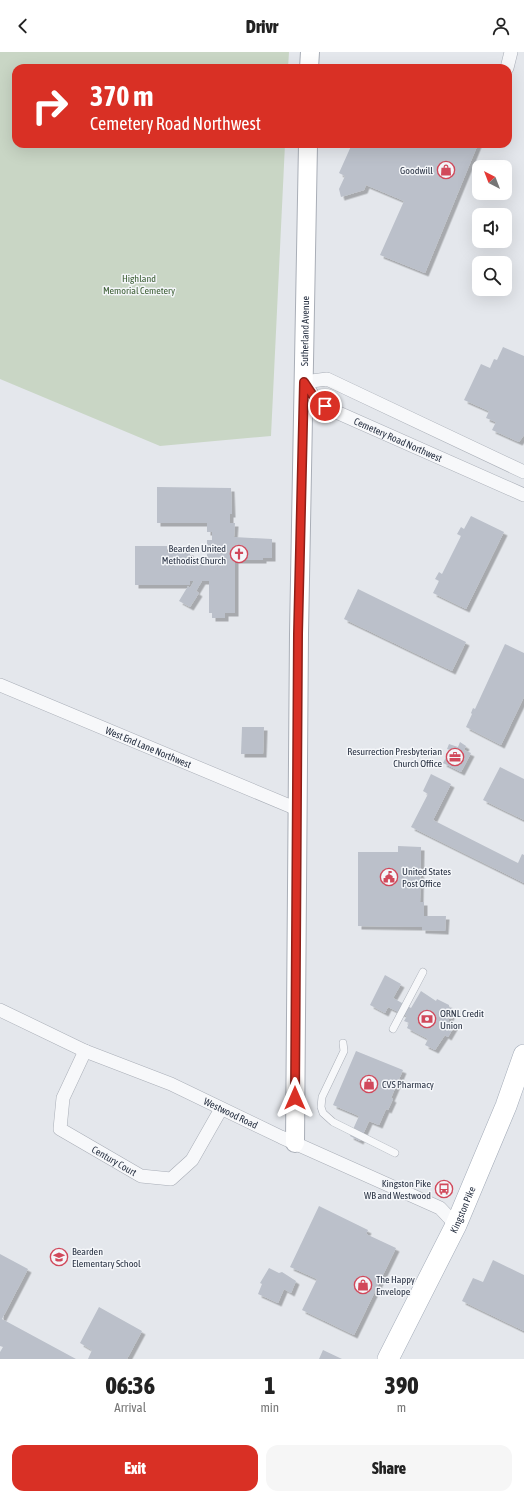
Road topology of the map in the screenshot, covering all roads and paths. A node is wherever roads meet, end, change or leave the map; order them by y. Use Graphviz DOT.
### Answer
graph roads {
  1 [pos="310,52"];
  2 [pos="511,52"];
  3 [pos="309,64"];
  4 [pos="508,64"];
  5 [pos="308,148"];
  6 [pos="304,382"];
  7 [pos="524,472"];
  8 [pos="524,495"];
  9 [pos="0,685"];
  10 [pos="297,809"];
  11 [pos="423,972"];
  12 [pos="0,1010"];
  13 [pos="393,1029"];
  14 [pos="344,1043"];
  15 [pos="85,1051"];
  16 [pos="524,1055"];
  17 [pos="221,1109"];
  18 [pos="295,1143"];
  19 [pos="395,1153"];
  20 [pos="456,1225"];
  21 [pos="388,1359"];
  1 -- 3 [label="street"];
  2 -- 4 [label="street"];
  5 -- 6 [label="street, Sutherland Avenue"];
  6 -- 7 [label="street"];
  6 -- 8 [label="street, Cemetery Road Northwest"];
  6 -- 10 [label="street, Sutherland Avenue"];
  9 -- 10 [label="street, West End Lane Northwest"];
  10 -- 18 [label="street, Sutherland Avenue"];
  11 -- 13 [label="lane"];
  12 -- 15 [label="street, Westwood Road"];
  14 -- 19 [label="lane"];
  15 -- 17 [label="street, Westwood Road"];
  15 -- 17 [label="street, Century Court"];
  16 -- 20 [label="main road, Kingston Pike"];
  17 -- 18 [label="street, Westwood Road"];
  18 -- 20 [label="street, Westwood Road"];
  20 -- 21 [label="main road, Kingston Pike"];
}
